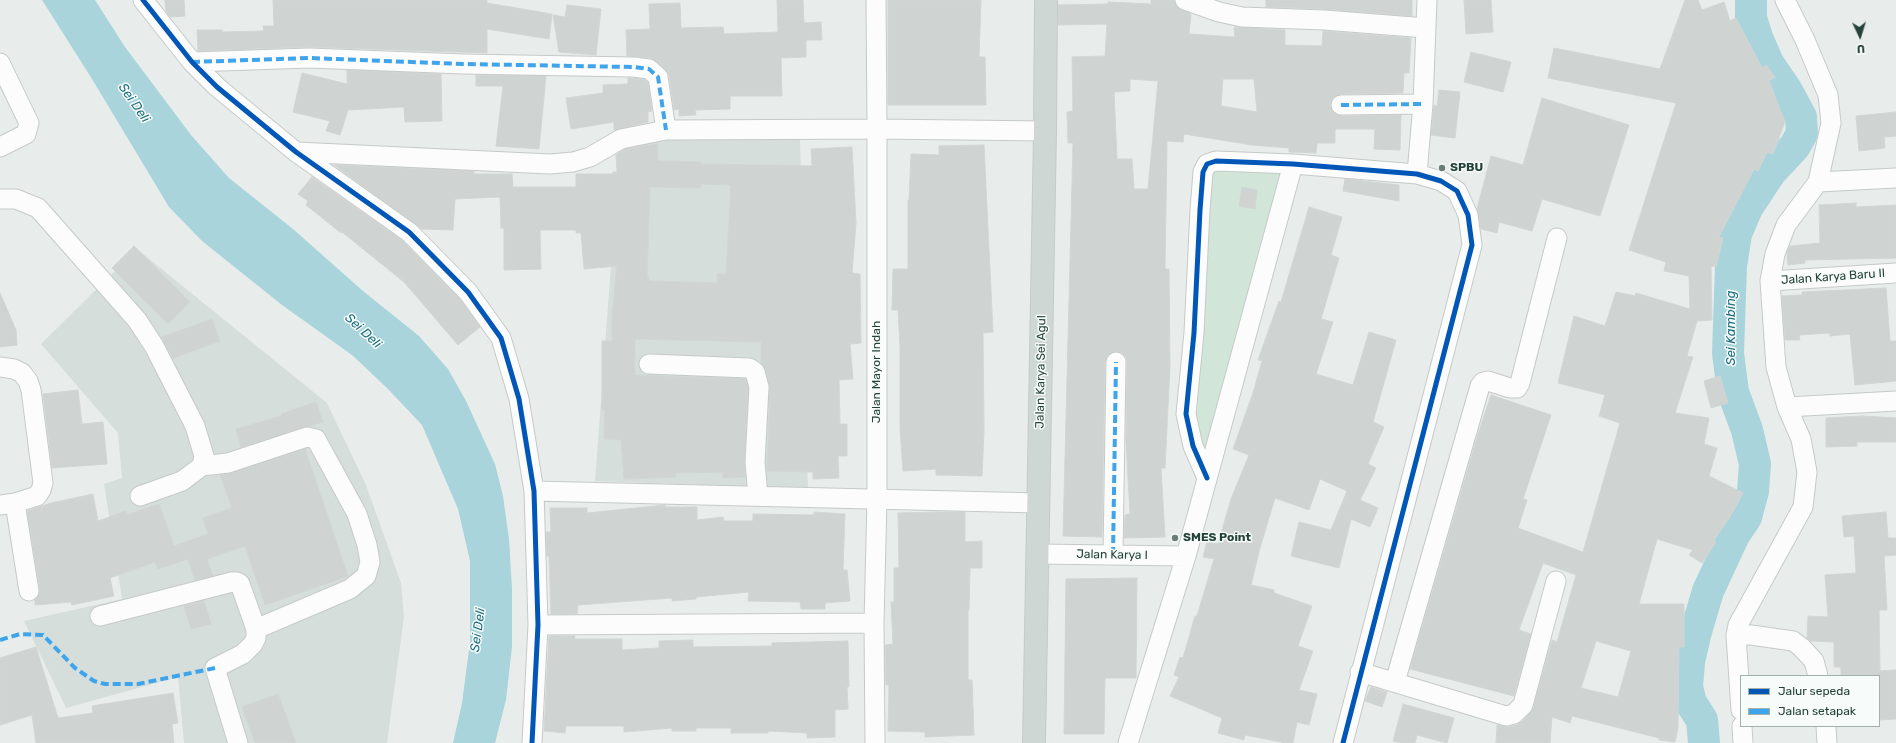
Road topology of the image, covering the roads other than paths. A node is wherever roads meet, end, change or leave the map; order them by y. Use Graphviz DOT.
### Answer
graph roads {
  1 [pos="143,0"];
  2 [pos="876,0"];
  3 [pos="1046,0"];
  4 [pos="1185,0"];
  5 [pos="1427,0"];
  6 [pos="1786,0"];
  7 [pos="1426,28"];
  8 [pos="192,62"];
  9 [pos="0,63"];
  10 [pos="1423,104"];
  11 [pos="1340,105"];
  12 [pos="877,129"];
  13 [pos="666,130"];
  14 [pos="1045,131"];
  15 [pos="0,147"];
  16 [pos="296,152"];
  17 [pos="1293,164"];
  18 [pos="1417,174"];
  19 [pos="1896,178"];
  20 [pos="1818,182"];
  21 [pos="0,199"];
  22 [pos="1557,238"];
  23 [pos="1896,272"];
  24 [pos="1770,281"];
  25 [pos="1116,362"];
  26 [pos="649,364"];
  27 [pos="0,367"];
  28 [pos="1896,401"];
  29 [pos="1787,407"];
  30 [pos="202,466"];
  31 [pos="1207,478"];
  32 [pos="534,491"];
  33 [pos="140,496"];
  34 [pos="758,496"];
  35 [pos="877,498"];
  36 [pos="1038,503"];
  37 [pos="7,504"];
  38 [pos="1038,554"];
  39 [pos="1113,555"];
  40 [pos="1186,556"];
  41 [pos="1556,580"];
  42 [pos="29,591"];
  43 [pos="100,616"];
  44 [pos="874,623"];
  45 [pos="538,625"];
  46 [pos="256,630"];
  47 [pos="1736,635"];
  48 [pos="1360,672"];
  49 [pos="1818,675"];
  50 [pos="1395,682"];
  51 [pos="1740,695"];
  52 [pos="1742,727"];
  53 [pos="1826,727"];
  54 [pos="238,743"];
  55 [pos="532,743"];
  56 [pos="876,743"];
  57 [pos="1034,743"];
  58 [pos="1128,743"];
  59 [pos="1343,743"];
  60 [pos="1743,743"];
  61 [pos="1827,743"];
  1 -- 8 [label="street"];
  2 -- 12 [label="street, Jalan Mayor Indah"];
  3 -- 14 [label="main road, Jalan Karya Sei Agul"];
  4 -- 7 [label="street"];
  5 -- 7 [label="street"];
  6 -- 20 [label="street"];
  7 -- 10 [label="street"];
  8 -- 13 [label="street"];
  8 -- 16 [label="street"];
  9 -- 15 [label="street"];
  10 -- 11 [label="street"];
  10 -- 18 [label="street"];
  12 -- 13 [label="street"];
  12 -- 14 [label="street"];
  12 -- 35 [label="street, Jalan Mayor Indah"];
  13 -- 16 [label="street"];
  14 -- 36 [label="main road, Jalan Karya Sei Agul"];
  16 -- 32 [label="street"];
  17 -- 18 [label="street"];
  17 -- 31 [label="street"];
  17 -- 31 [label="street"];
  18 -- 48 [label="street"];
  19 -- 20 [label="street"];
  20 -- 24 [label="street"];
  21 -- 30 [label="street"];
  22 -- 50 [label="street"];
  23 -- 24 [label="street, Jalan Karya Baru II"];
  24 -- 29 [label="street"];
  25 -- 39 [label="street"];
  26 -- 34 [label="street"];
  27 -- 37 [label="street"];
  28 -- 29 [label="street"];
  29 -- 47 [label="street"];
  30 -- 33 [label="street"];
  30 -- 46 [label="street"];
  31 -- 40 [label="street"];
  32 -- 34 [label="street"];
  32 -- 45 [label="street"];
  34 -- 35 [label="street"];
  35 -- 36 [label="street"];
  35 -- 44 [label="street, Jalan Mayor Indah"];
  36 -- 38 [label="main road, Jalan Karya Sei Agul"];
  37 -- 42 [label="street"];
  38 -- 39 [label="street, Jalan Karya I"];
  38 -- 57 [label="main road, Jalan Karya Sei Agul"];
  39 -- 40 [label="street, Jalan Karya I"];
  40 -- 58 [label="street"];
  41 -- 50 [label="street"];
  43 -- 46 [label="street"];
  44 -- 45 [label="street"];
  44 -- 56 [label="street, Jalan Mayor Indah"];
  45 -- 55 [label="street"];
  46 -- 54 [label="street"];
  47 -- 49 [label="street"];
  47 -- 51 [label="street"];
  48 -- 50 [label="street"];
  48 -- 59 [label="street"];
  52 -- 60 [label="street"];
  53 -- 61 [label="street"];
}
